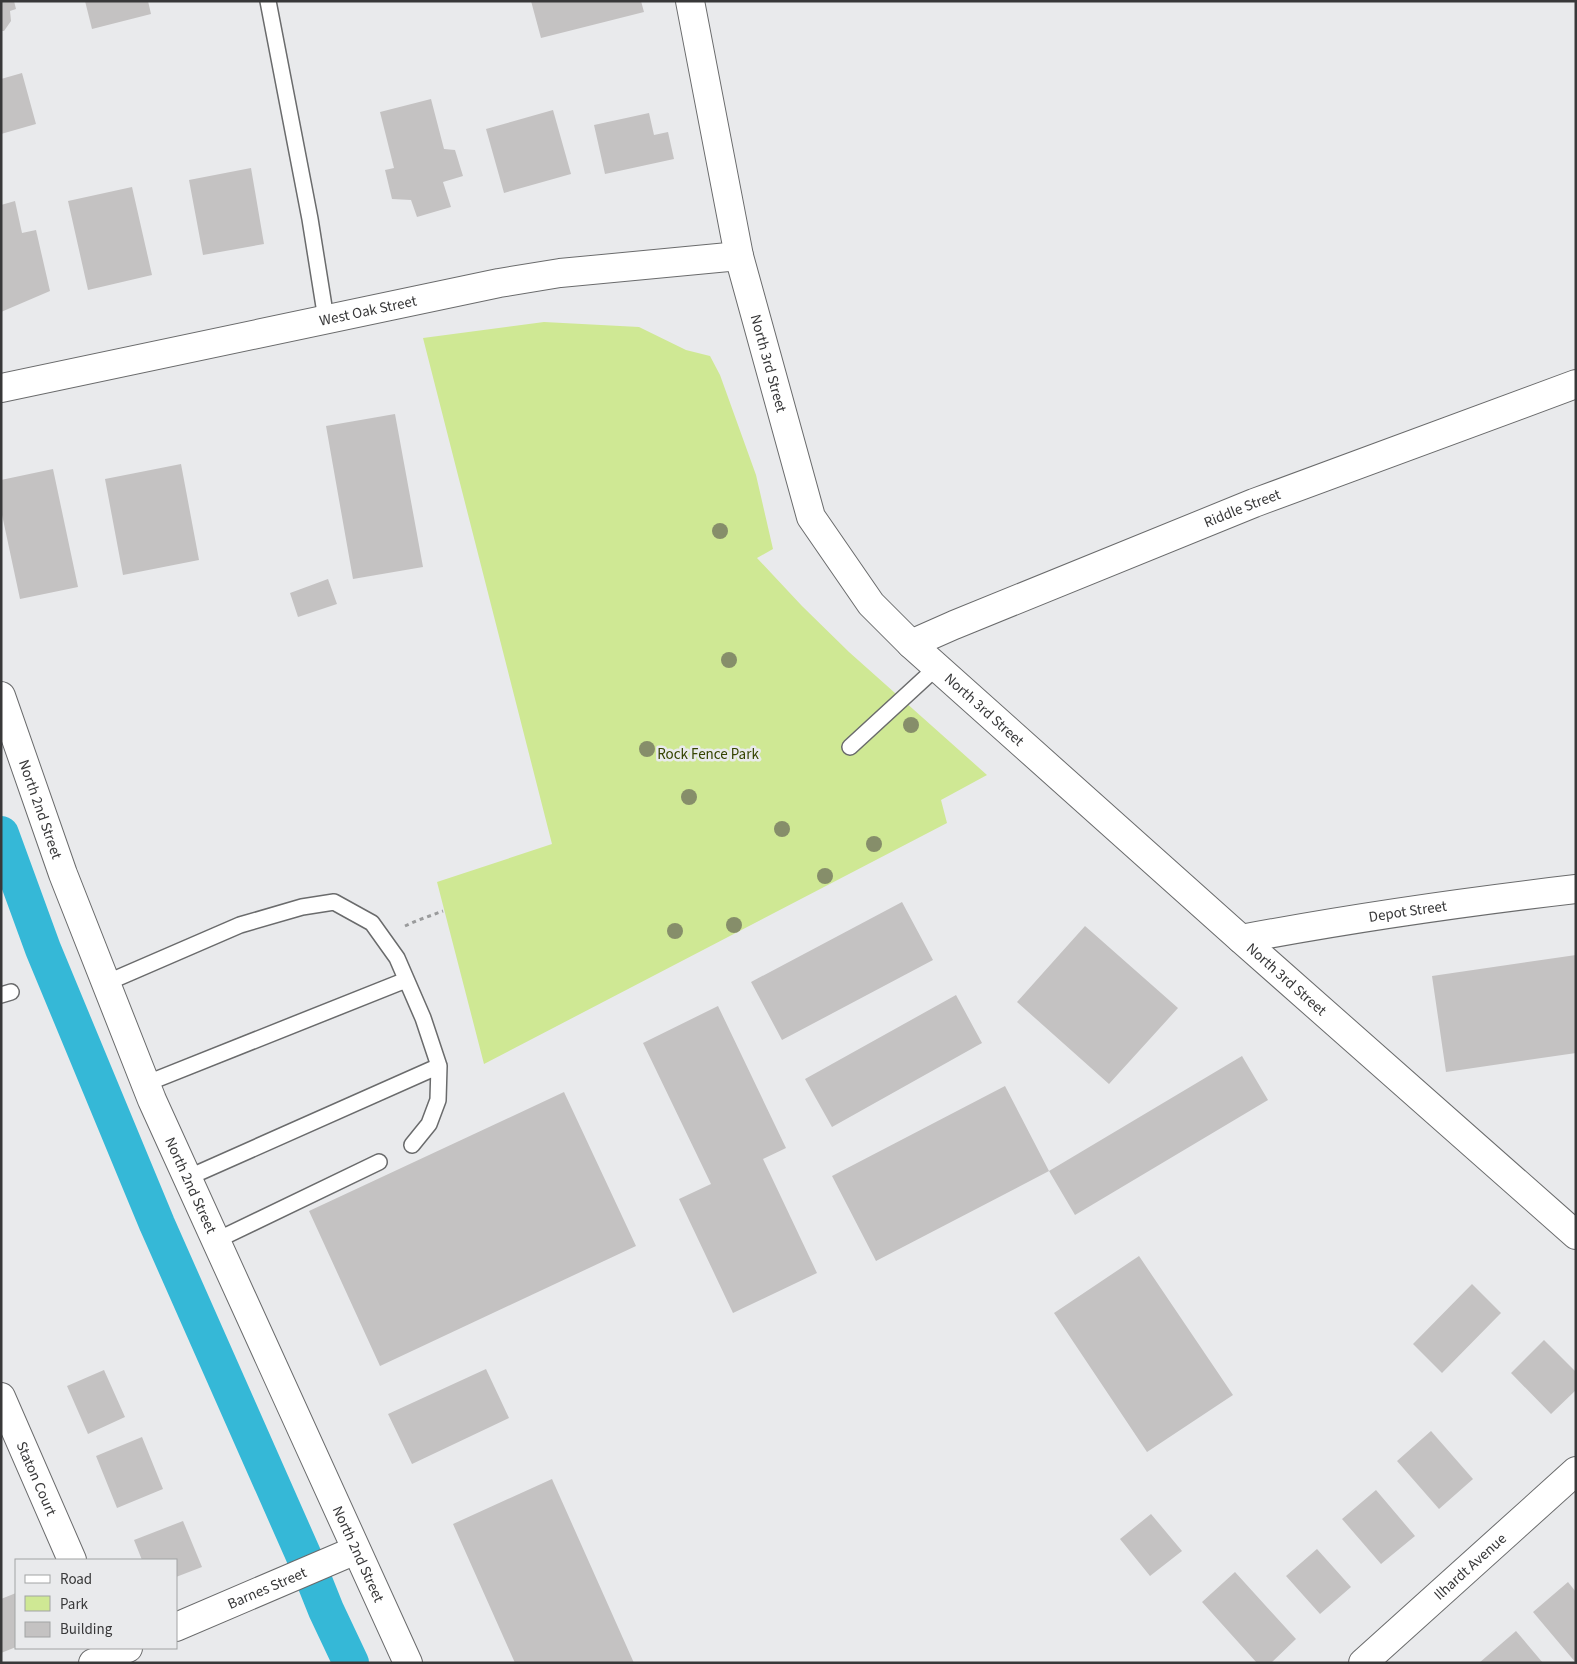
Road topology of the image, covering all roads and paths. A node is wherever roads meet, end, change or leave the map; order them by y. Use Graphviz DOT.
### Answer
graph roads {
  1 [pos="268,1"];
  2 [pos="690,1"];
  3 [pos="739,256"];
  4 [pos="326,320"];
  5 [pos="1576,384"];
  6 [pos="1,388"];
  7 [pos="911,644"];
  8 [pos="937,667"];
  9 [pos="1,696"];
  10 [pos="7,730"];
  11 [pos="850,747"];
  12 [pos="1576,889"];
  13 [pos="443,911"];
  14 [pos="383,938"];
  15 [pos="1241,939"];
  16 [pos="406,980"];
  17 [pos="106,983"];
  18 [pos="439,1066"];
  19 [pos="145,1084"];
  20 [pos="412,1145"];
  21 [pos="379,1162"];
  22 [pos="187,1178"];
  23 [pos="1576,1235"];
  24 [pos="216,1241"];
  25 [pos="1,1397"];
  26 [pos="1576,1470"];
  27 [pos="356,1550"];
  28 [pos="72,1559"];
  29 [pos="178,1626"];
  30 [pos="408,1663"];
  31 [pos="1363,1663"];
  1 -- 4 [label="lane"];
  2 -- 3 [label="street, North 3rd Street"];
  3 -- 4 [label="street, West Oak Street"];
  3 -- 7 [label="street, North 3rd Street"];
  4 -- 6 [label="street, West Oak Street"];
  5 -- 7 [label="street, Riddle Street"];
  7 -- 8 [label="street, North 3rd Street"];
  8 -- 11 [label="lane"];
  8 -- 15 [label="street, North 3rd Street"];
  9 -- 10 [label="street, North 2nd Street"];
  10 -- 17 [label="street, North 2nd Street"];
  12 -- 15 [label="street, Depot Street"];
  13 -- 14 [label="path"];
  14 -- 16 [label="lane"];
  14 -- 17 [label="lane"];
  15 -- 23 [label="street, North 3rd Street"];
  16 -- 18 [label="lane"];
  16 -- 19 [label="lane"];
  17 -- 19 [label="street, North 2nd Street"];
  18 -- 20 [label="lane"];
  18 -- 22 [label="lane"];
  19 -- 22 [label="street, North 2nd Street"];
  21 -- 24 [label="lane"];
  22 -- 24 [label="street, North 2nd Street"];
  24 -- 27 [label="street, North 2nd Street"];
  25 -- 28 [label="street, Staton Court"];
  26 -- 31 [label="street, Ilhardt Avenue"];
  27 -- 29 [label="street, Barnes Street"];
  27 -- 30 [label="street, North 2nd Street"];
}
